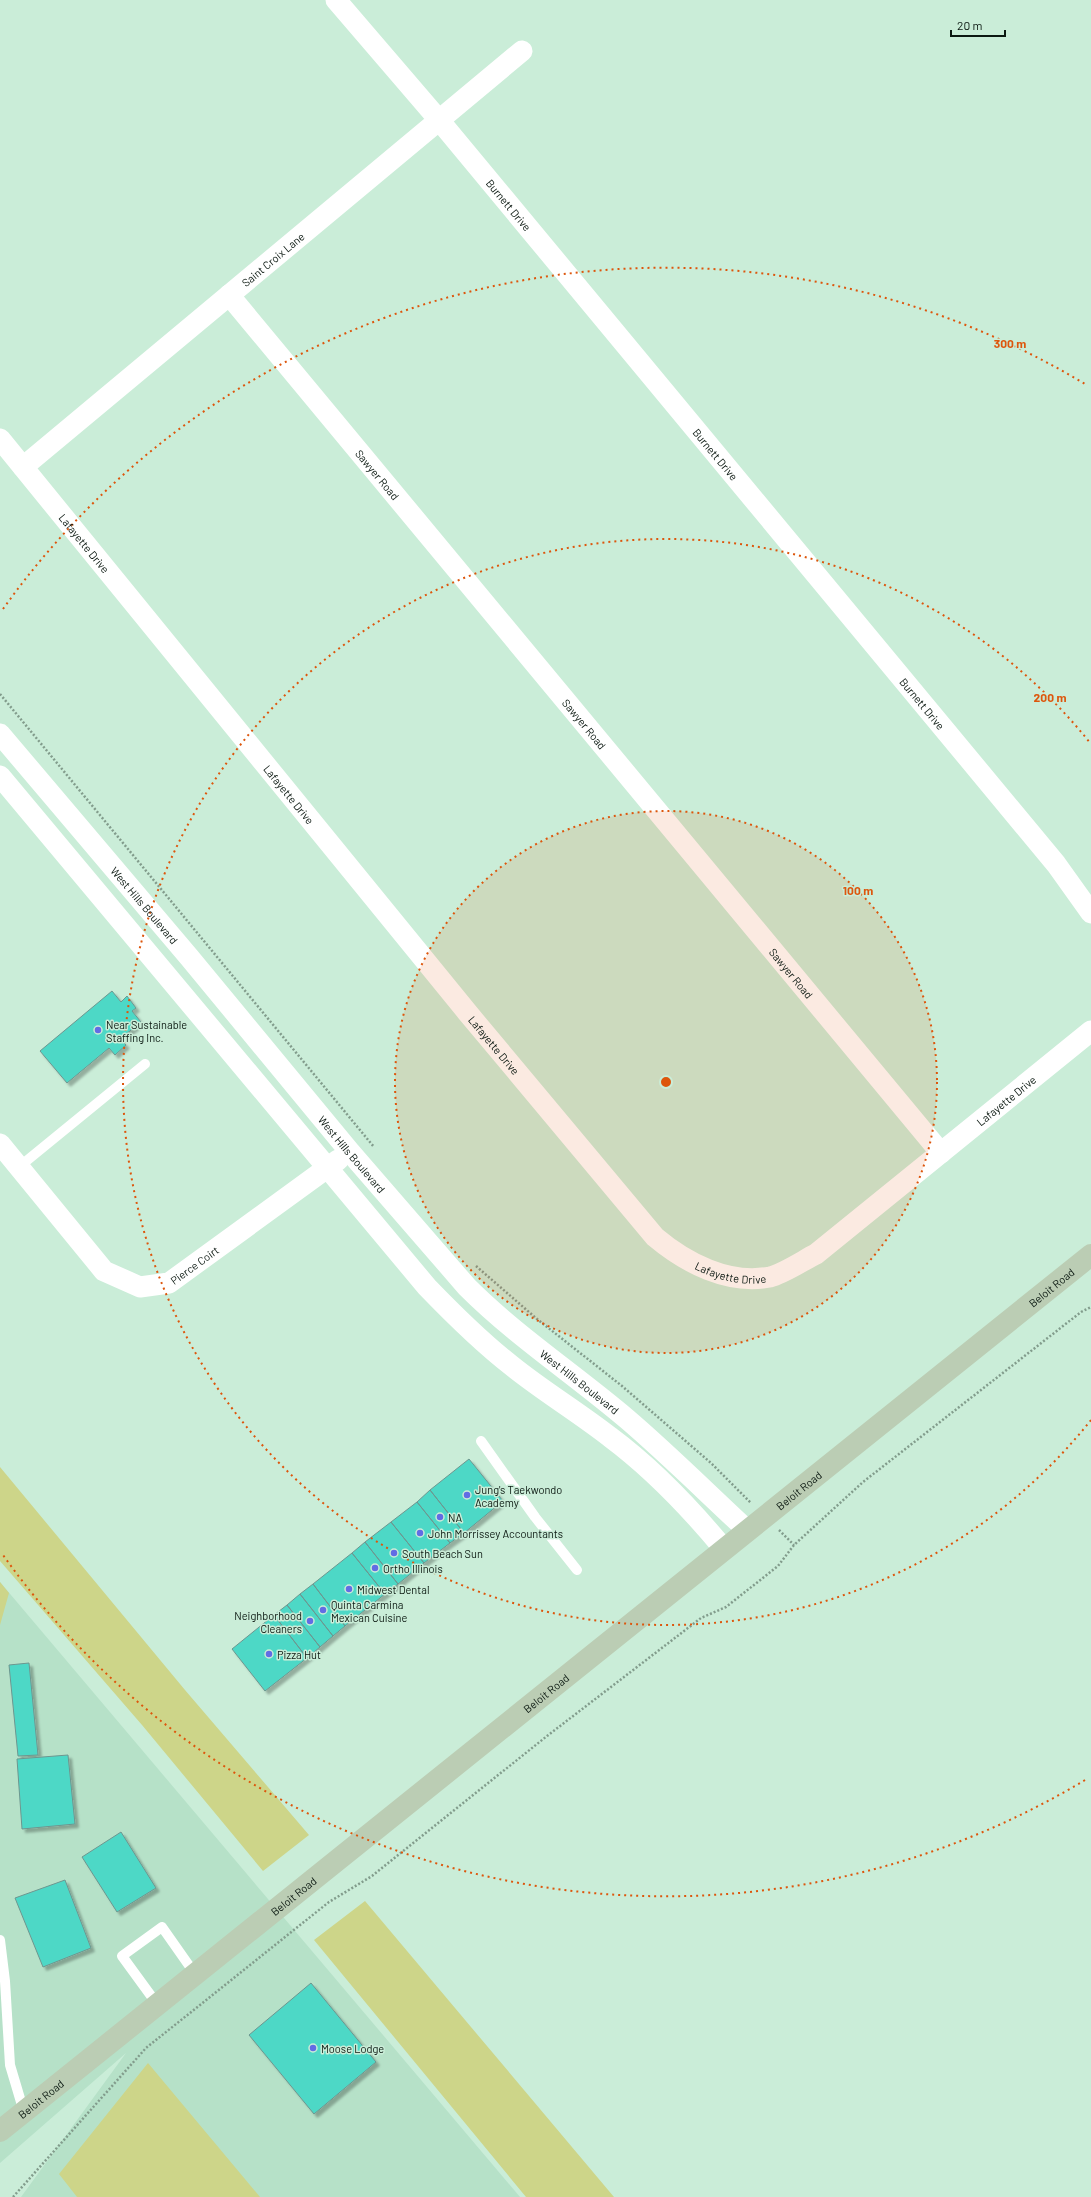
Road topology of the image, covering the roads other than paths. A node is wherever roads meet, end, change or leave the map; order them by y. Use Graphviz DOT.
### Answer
graph roads {
  1 [pos="336,0"];
  2 [pos="522,51"];
  3 [pos="439,120"];
  4 [pos="229,295"];
  5 [pos="0,439"];
  6 [pos="23,467"];
  7 [pos="0,734"];
  8 [pos="0,776"];
  9 [pos="1091,913"];
  10 [pos="1091,1031"];
  11 [pos="145,1064"];
  12 [pos="0,1144"];
  13 [pos="350,1152"];
  14 [pos="941,1152"];
  15 [pos="19,1167"];
  16 [pos="327,1168"];
  17 [pos="1091,1255"];
  18 [pos="481,1441"];
  19 [pos="747,1530"];
  20 [pos="724,1549"];
  21 [pos="577,1570"];
  22 [pos="0,1940"];
  23 [pos="195,1974"];
  24 [pos="157,2004"];
  25 [pos="24,2112"];
  26 [pos="0,2131"];
  1 -- 3 [label="street, Burnett Drive"];
  2 -- 3 [label="street, Saint Croix Lane"];
  3 -- 4 [label="street, Saint Croix Lane"];
  3 -- 9 [label="street, Burnett Drive"];
  4 -- 6 [label="street, Saint Croix Lane"];
  4 -- 14 [label="street, Sawyer Road"];
  5 -- 6 [label="street, Lafayette Drive"];
  6 -- 14 [label="street, Lafayette Drive"];
  7 -- 13 [label="street, West Hills Boulevard"];
  8 -- 16 [label="street"];
  10 -- 14 [label="street, Lafayette Drive"];
  11 -- 15 [label="lane"];
  12 -- 15 [label="street, Pierce Coirt"];
  13 -- 16 [label="street, Pierce Coirt"];
  13 -- 19 [label="street, West Hills Boulevard"];
  15 -- 16 [label="street, Pierce Coirt"];
  16 -- 20 [label="street"];
  17 -- 19 [label="main road, Beloit Road"];
  18 -- 21 [label="lane"];
  19 -- 20 [label="main road, Beloit Road"];
  20 -- 23 [label="main road, Beloit Road"];
  22 -- 25 [label="lane"];
  23 -- 24 [label="main road, Beloit Road"];
  23 -- 24 [label="lane"];
  24 -- 25 [label="main road, Beloit Road"];
  25 -- 26 [label="main road, Beloit Road"];
}
